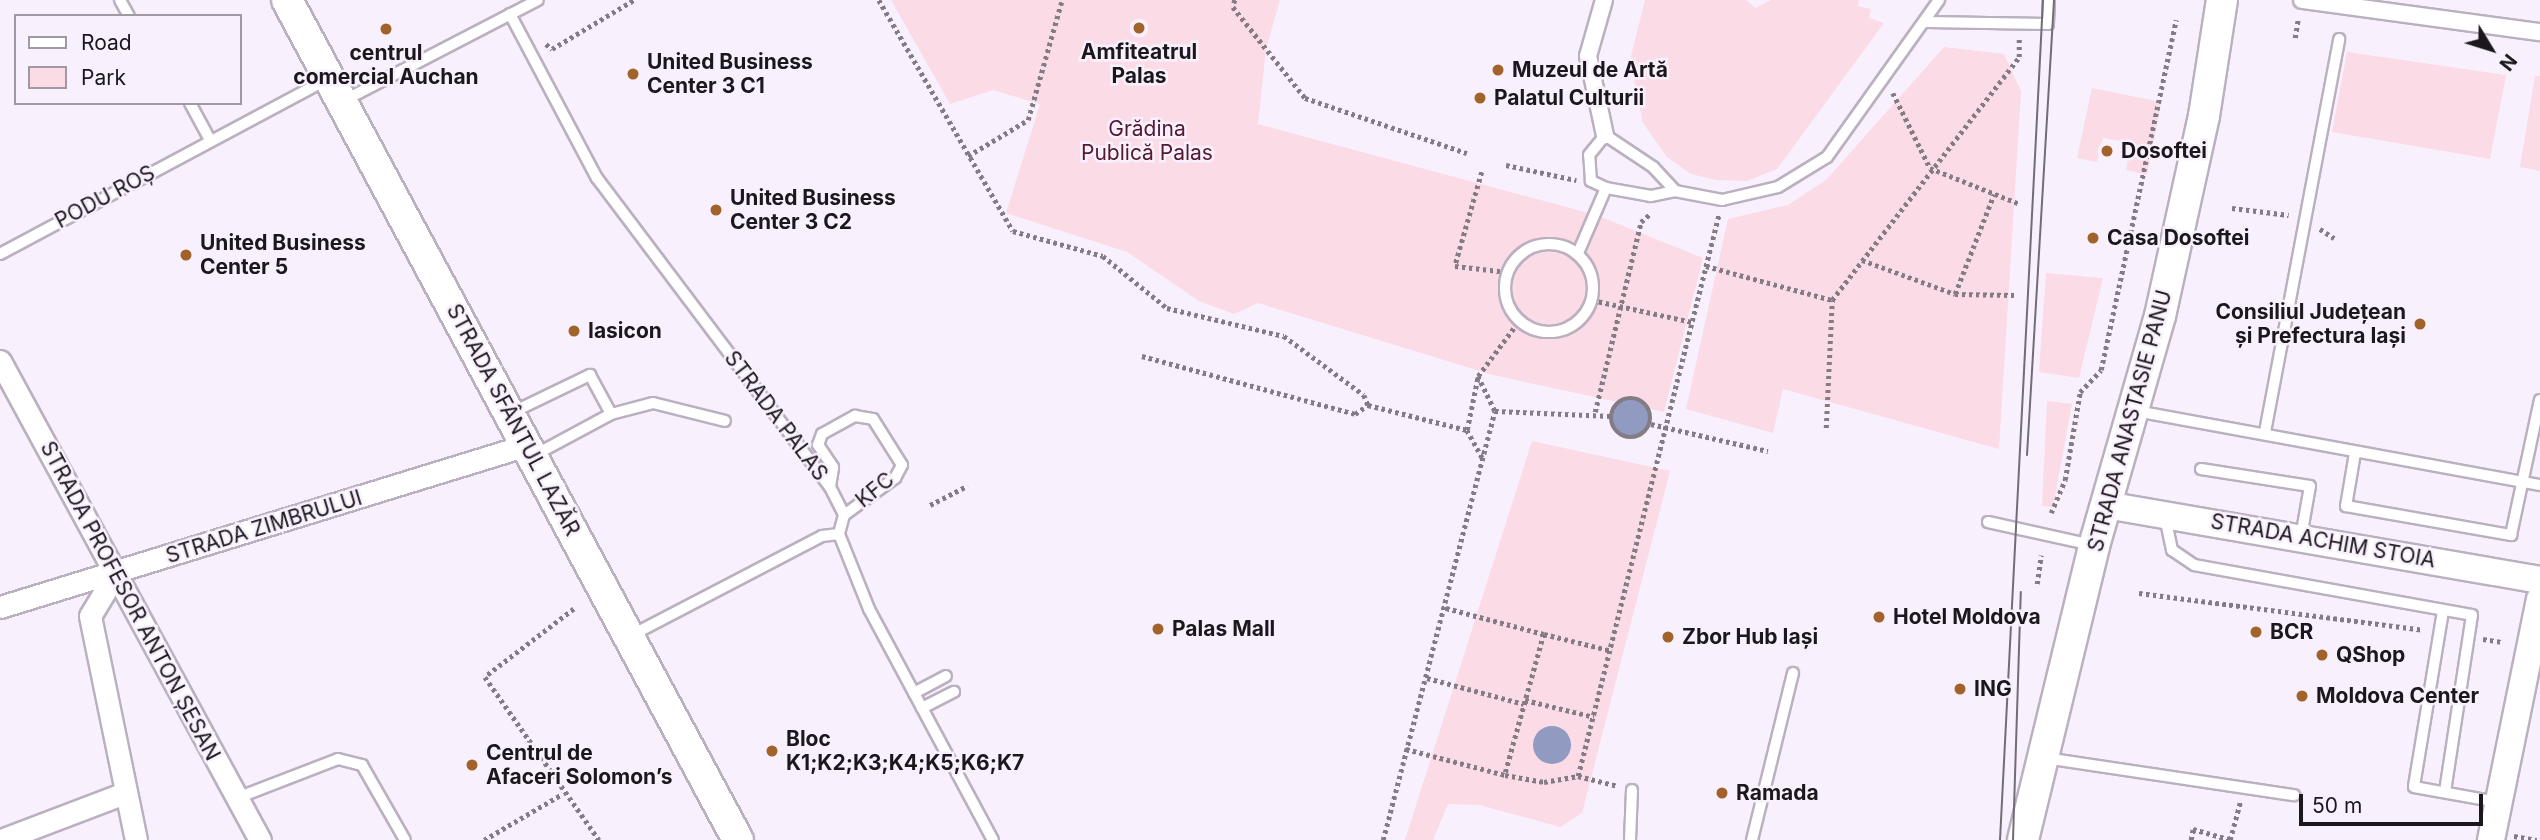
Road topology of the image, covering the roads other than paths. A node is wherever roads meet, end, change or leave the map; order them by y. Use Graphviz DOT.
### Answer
graph roads {
  1 [pos="287,0"];
  2 [pos="538,0"];
  3 [pos="1604,0"];
  4 [pos="1940,0"];
  5 [pos="2049,0"];
  6 [pos="2222,0"];
  7 [pos="2302,0"];
  8 [pos="510,14"];
  9 [pos="1927,22"];
  10 [pos="2540,32"];
  11 [pos="2339,39"];
  12 [pos="336,90"];
  13 [pos="191,105"];
  14 [pos="1605,135"];
  15 [pos="210,140"];
  16 [pos="1606,188"];
  17 [pos="1675,191"];
  18 [pos="1578,253"];
  19 [pos="0,254"];
  20 [pos="0,361"];
  21 [pos="2540,400"];
  22 [pos="2133,411"];
  23 [pos="511,413"];
  24 [pos="611,414"];
  25 [pos="725,421"];
  26 [pos="2265,432"];
  27 [pos="530,451"];
  28 [pos="2355,453"];
  29 [pos="2201,469"];
  30 [pos="2521,481"];
  31 [pos="2540,485"];
  32 [pos="830,487"];
  33 [pos="2106,505"];
  34 [pos="2164,514"];
  35 [pos="844,515"];
  36 [pos="1988,522"];
  37 [pos="839,534"];
  38 [pos="2301,537"];
  39 [pos="2095,546"];
  40 [pos="116,573"];
  41 [pos="2540,580"];
  42 [pos="2540,599"];
  43 [pos="0,607"];
  44 [pos="2443,611"];
  45 [pos="628,636"];
  46 [pos="1793,673"];
  47 [pos="946,676"];
  48 [pos="914,692"];
  49 [pos="954,692"];
  50 [pos="922,708"];
  51 [pos="2042,757"];
  52 [pos="1632,790"];
  53 [pos="2445,791"];
  54 [pos="125,793"];
  55 [pos="2294,795"];
  56 [pos="237,798"];
  57 [pos="2500,803"];
  58 [pos="1,840"];
  59 [pos="136,840"];
  60 [pos="260,840"];
  61 [pos="405,840"];
  62 [pos="738,840"];
  63 [pos="993,840"];
  64 [pos="1630,840"];
  65 [pos="1752,840"];
  66 [pos="2023,840"];
  67 [pos="2491,840"];
  1 -- 12 [label="main road, STRADA SFÂNTUL LAZĂR"];
  2 -- 8 [label="lane"];
  3 -- 14 [label="street"];
  4 -- 9 [label="lane"];
  5 -- 9 [label="lane"];
  6 -- 22 [label="main road, STRADA ANASTASIE PANU"];
  7 -- 10 [label="street"];
  8 -- 12 [label="lane"];
  8 -- 32 [label="lane, STRADA PALAS"];
  9 -- 17 [label="lane"];
  11 -- 26 [label="lane"];
  12 -- 15 [label="lane, PODU ROȘ"];
  12 -- 23 [label="main road, STRADA SFÂNTUL LAZĂR"];
  13 -- 15 [label="lane"];
  14 -- 16 [label="lane"];
  14 -- 17 [label="lane"];
  15 -- 19 [label="lane, PODU ROȘ"];
  16 -- 17 [label="lane"];
  16 -- 18 [label="lane"];
  18 -- 18 [label="lane"];
  20 -- 40 [label="street, STRADA PROFESOR ANTON ȘESAN"];
  21 -- 30 [label="lane"];
  22 -- 26 [label="lane"];
  22 -- 33 [label="main road, STRADA ANASTASIE PANU"];
  23 -- 24 [label="lane"];
  23 -- 27 [label="main road, STRADA SFÂNTUL LAZĂR"];
  24 -- 25 [label="lane"];
  24 -- 27 [label="lane"];
  26 -- 28 [label="lane"];
  27 -- 40 [label="street, STRADA ZIMBRULUI"];
  27 -- 45 [label="main road, STRADA SFÂNTUL LAZĂR"];
  28 -- 30 [label="lane"];
  28 -- 30 [label="lane"];
  29 -- 38 [label="lane"];
  30 -- 31 [label="lane"];
  32 -- 35 [label="lane, STRADA PALAS"];
  32 -- 35 [label="lane, KFC"];
  33 -- 34 [label="street, STRADA ACHIM STOIA"];
  33 -- 39 [label="main road, STRADA ANASTASIE PANU"];
  34 -- 38 [label="street, STRADA ACHIM STOIA"];
  34 -- 44 [label="lane"];
  35 -- 37 [label="lane"];
  36 -- 39 [label="lane"];
  37 -- 45 [label="lane"];
  37 -- 48 [label="lane"];
  38 -- 41 [label="street, STRADA ACHIM STOIA"];
  39 -- 51 [label="main road, STRADA ANASTASIE PANU"];
  40 -- 43 [label="street, STRADA ZIMBRULUI"];
  40 -- 54 [label="street"];
  40 -- 56 [label="street, STRADA PROFESOR ANTON ȘESAN"];
  42 -- 57 [label="street"];
  44 -- 53 [label="lane"];
  44 -- 53 [label="lane"];
  45 -- 62 [label="main road, STRADA SFÂNTUL LAZĂR"];
  46 -- 65 [label="lane"];
  47 -- 48 [label="lane"];
  48 -- 50 [label="lane"];
  49 -- 50 [label="lane"];
  50 -- 63 [label="lane"];
  51 -- 55 [label="lane"];
  51 -- 66 [label="main road, STRADA ANASTASIE PANU"];
  52 -- 64 [label="lane"];
  53 -- 57 [label="lane"];
  54 -- 58 [label="street"];
  54 -- 59 [label="street"];
  56 -- 60 [label="street, STRADA PROFESOR ANTON ȘESAN"];
  56 -- 61 [label="lane"];
  57 -- 67 [label="street"];
}
